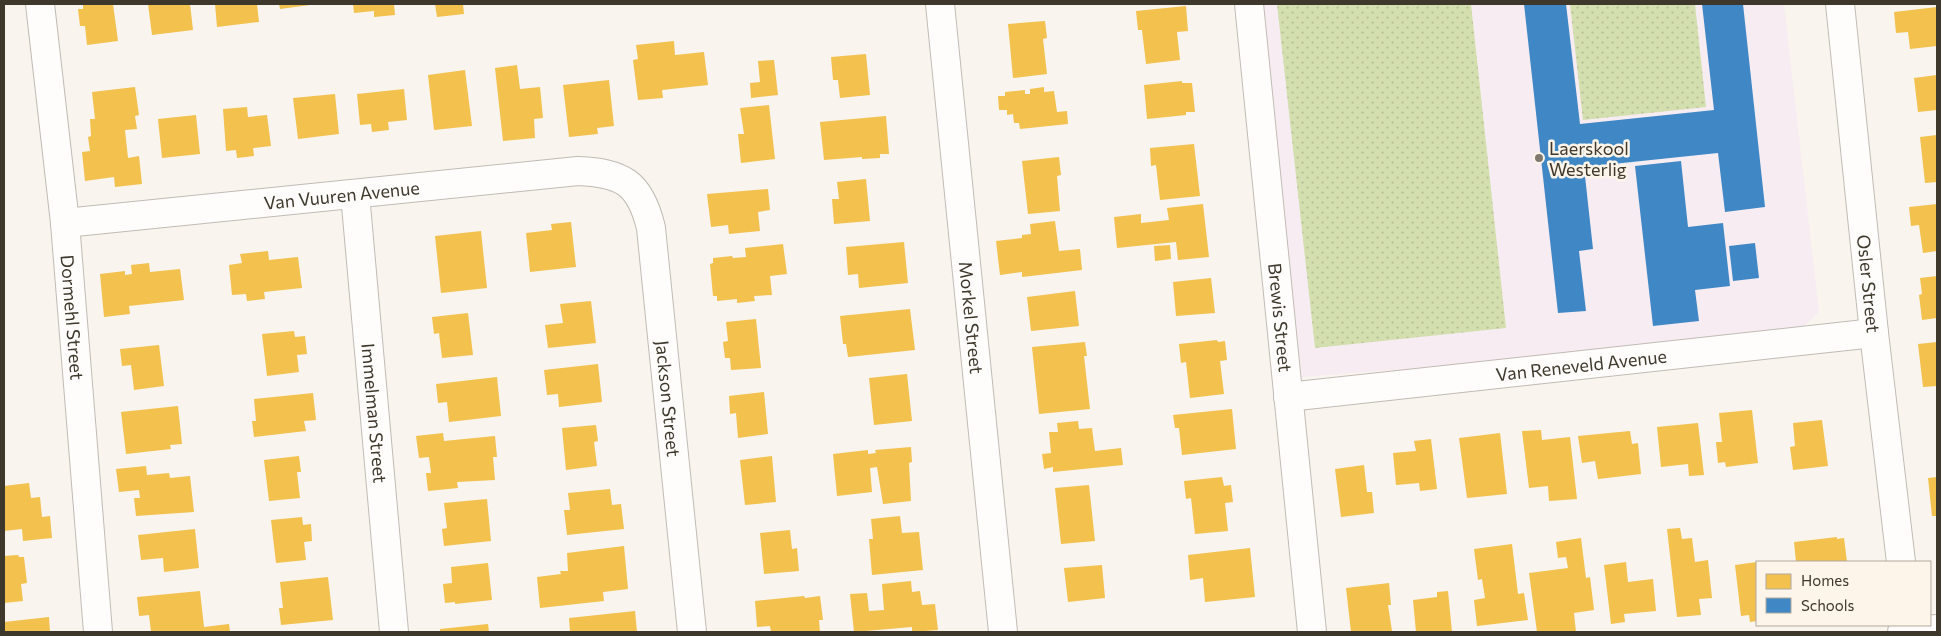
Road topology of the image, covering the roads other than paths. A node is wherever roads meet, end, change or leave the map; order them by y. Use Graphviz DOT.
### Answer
graph roads {
  1 [pos="40,4"];
  2 [pos="940,4"];
  3 [pos="1249,4"];
  4 [pos="1840,4"];
  5 [pos="618,177"];
  6 [pos="355,194"];
  7 [pos="65,223"];
  8 [pos="1874,333"];
  9 [pos="1288,398"];
  10 [pos="1901,561"];
  11 [pos="1937,629"];
  12 [pos="1907,630"];
  13 [pos="98,632"];
  14 [pos="394,632"];
  15 [pos="692,632"];
  16 [pos="1003,632"];
  17 [pos="1312,632"];
  1 -- 7 [label="street, Dormehl Street"];
  2 -- 16 [label="street, Morkel Street"];
  3 -- 9 [label="street, Brewis Street"];
  4 -- 8 [label="street, Osler Street"];
  5 -- 6 [label="street, Van Vuuren Avenue"];
  5 -- 15 [label="street, Jackson Street"];
  6 -- 7 [label="street, Van Vuuren Avenue"];
  6 -- 14 [label="street, Immelman Street"];
  7 -- 13 [label="street, Dormehl Street"];
  8 -- 9 [label="street, Van Reneveld Avenue"];
  8 -- 10 [label="street, Osler Street"];
  9 -- 17 [label="street, Brewis Street"];
  11 -- 12 [label="street"];
}
